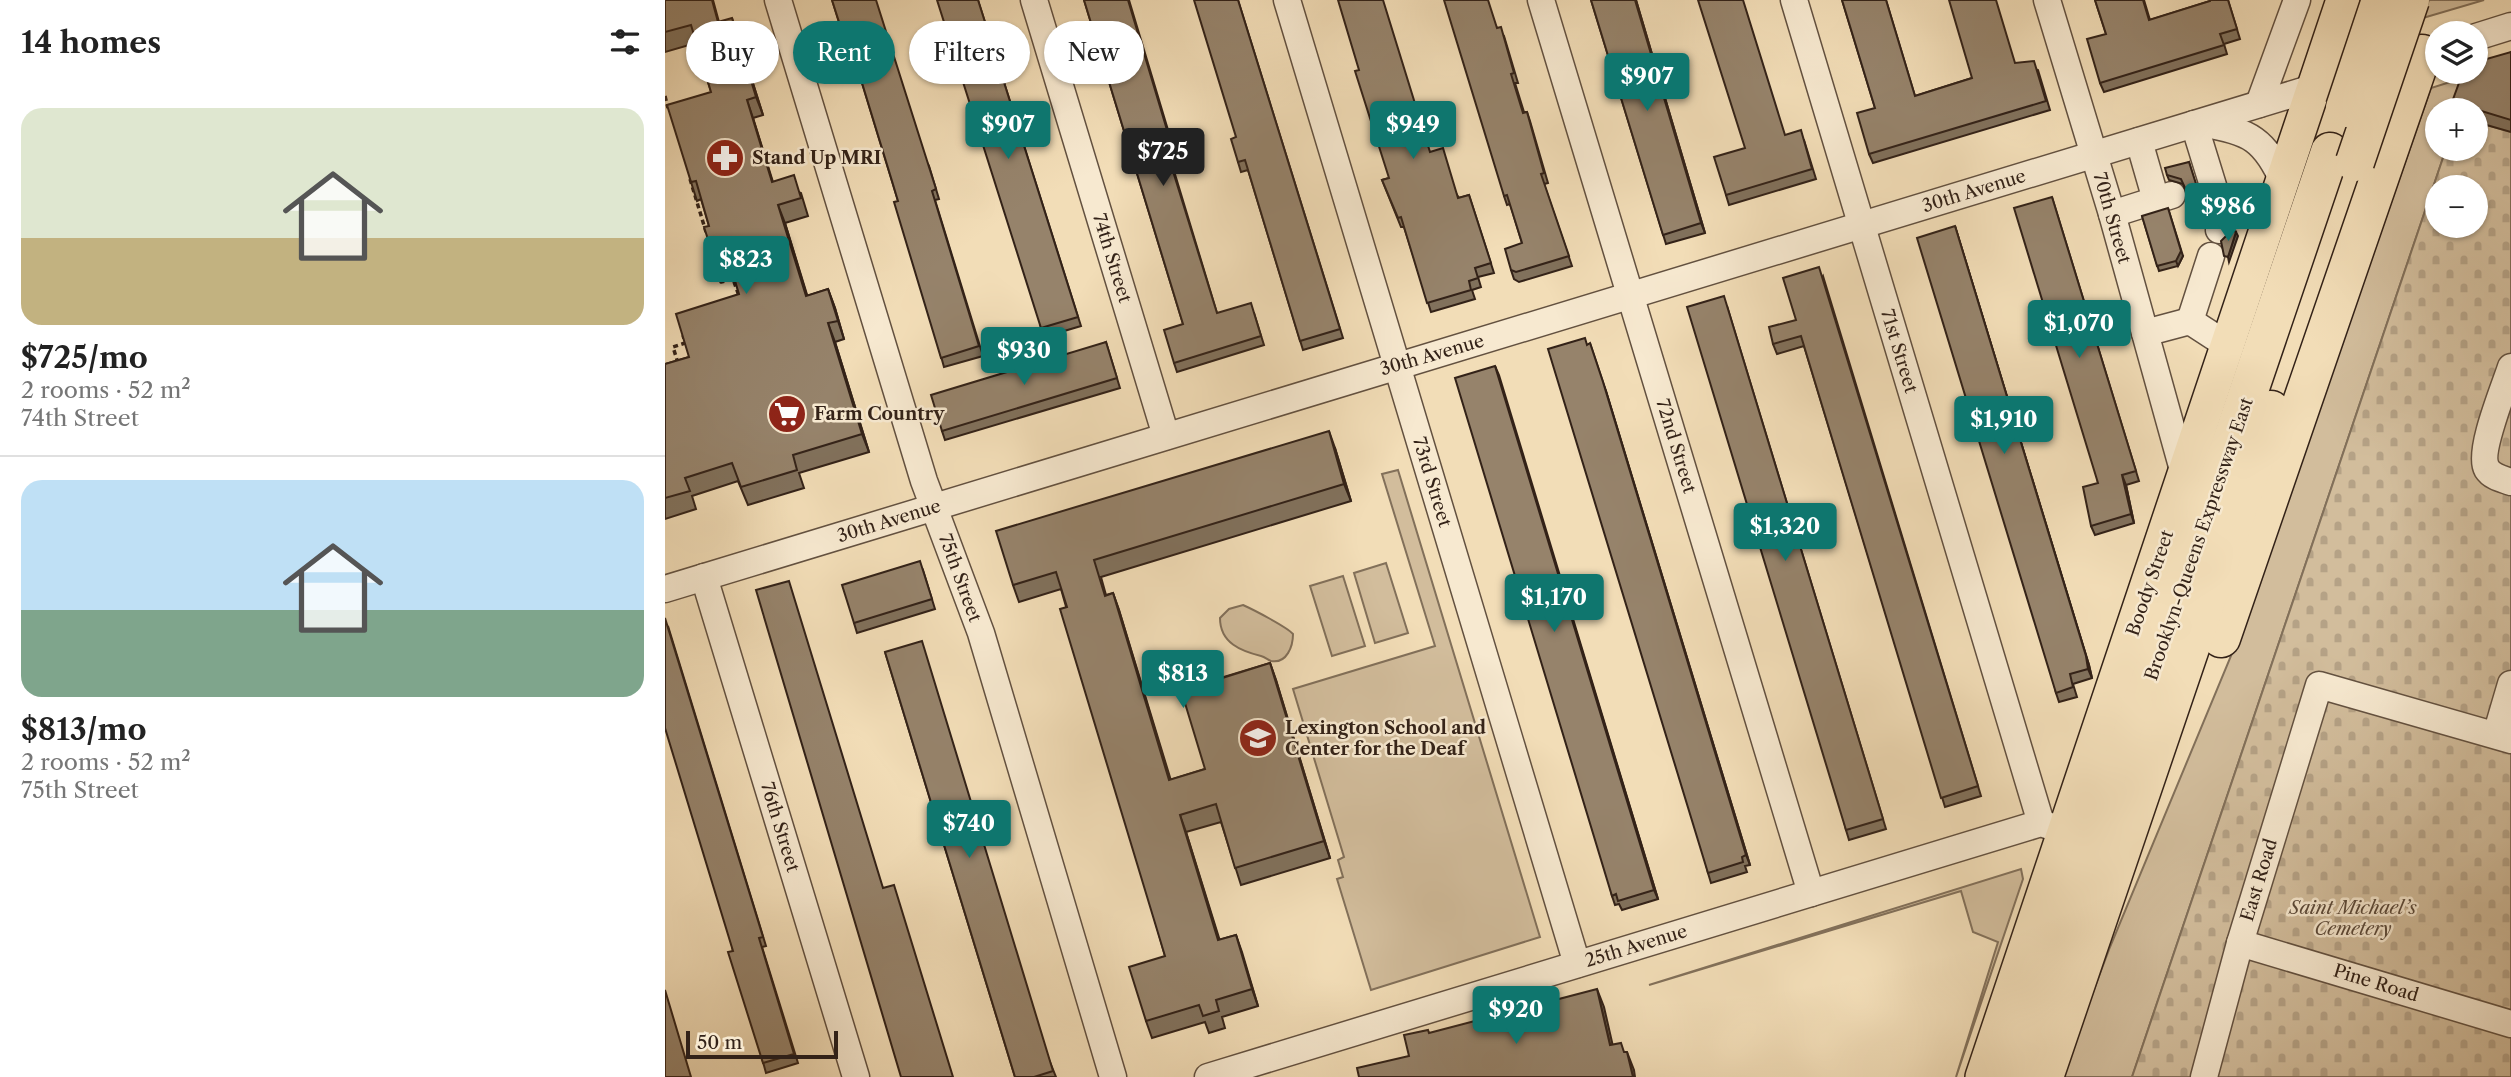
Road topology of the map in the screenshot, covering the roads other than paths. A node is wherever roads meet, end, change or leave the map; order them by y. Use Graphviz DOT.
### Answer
graph roads {
  1 [pos="778,0"];
  2 [pos="1034,0"];
  3 [pos="1287,0"];
  4 [pos="1541,0"];
  5 [pos="1794,0"];
  6 [pos="2047,0"];
  7 [pos="2297,0"];
  8 [pos="2343,0"];
  9 [pos="2381,0"];
  10 [pos="2410,0"];
  11 [pos="2511,26"];
  12 [pos="2488,33"];
  13 [pos="2425,53"];
  14 [pos="2425,65"];
  15 [pos="2314,87"];
  16 [pos="2259,104"];
  17 [pos="2196,123"];
  18 [pos="2139,141"];
  19 [pos="2094,155"];
  20 [pos="2342,157"];
  21 [pos="2284,183"];
  22 [pos="2112,214"];
  23 [pos="1862,225"];
  24 [pos="2268,232"];
  25 [pos="2250,285"];
  26 [pos="1630,296"];
  27 [pos="2190,321"];
  28 [pos="2145,333"];
  29 [pos="2229,346"];
  30 [pos="1398,366"];
  31 [pos="2511,367"];
  32 [pos="1166,436"];
  33 [pos="2185,477"];
  34 [pos="2511,482"];
  35 [pos="934,508"];
  36 [pos="704,577"];
  37 [pos="665,589"];
  38 [pos="2511,684"];
  39 [pos="2503,738"];
  40 [pos="2052,827"];
  41 [pos="1811,893"];
  42 [pos="2095,932"];
  43 [pos="2240,943"];
  44 [pos="1577,964"];
  45 [pos="2511,1024"];
  46 [pos="856,1077"];
  47 [pos="1113,1077"];
  48 [pos="1208,1077"];
  49 [pos="1982,1077"];
  50 [pos="2012,1077"];
  51 [pos="2044,1077"];
  52 [pos="2204,1077"];
  1 -- 35 [label="street, 75th Street"];
  2 -- 32 [label="street, 74th Street"];
  3 -- 30 [label="street, 73rd Street"];
  4 -- 26 [label="street, 72nd Street"];
  5 -- 23 [label="street, 71st Street"];
  6 -- 19 [label="street, 70th Street"];
  7 -- 16 [label="street"];
  8 -- 15 [label="main road, Boody Street"];
  9 -- 20 [label="highway, Brooklyn-Queens Expressway East, bridge"];
  10 -- 20 [label="highway, Brooklyn-Queens Expressway East, bridge"];
  11 -- 12 [label="street"];
  13 -- 15 [label="street, 30th Avenue"];
  14 -- 42 [label="highway"];
  15 -- 16 [label="street, 30th Avenue"];
  15 -- 21 [label="main road, Boody Street"];
  16 -- 17 [label="street, 30th Avenue"];
  17 -- 18 [label="street, 30th Avenue"];
  17 -- 21 [label="street, 30th Avenue"];
  17 -- 24 [label="street"];
  18 -- 19 [label="street, 30th Avenue"];
  18 -- 22 [label="street"];
  19 -- 22 [label="street, 70th Street"];
  19 -- 23 [label="street, 30th Avenue"];
  20 -- 42 [label="highway, Brooklyn-Queens Expressway East"];
  20 -- 50 [label="highway, Brooklyn-Queens Expressway East"];
  21 -- 24 [label="main road, Boody Street"];
  22 -- 28 [label="street, 70th Street"];
  23 -- 26 [label="street, 30th Avenue"];
  23 -- 40 [label="street, 71st Street"];
  24 -- 25 [label="main road, Boody Street"];
  25 -- 27 [label="street"];
  25 -- 29 [label="main road, Boody Street"];
  26 -- 30 [label="street, 30th Avenue"];
  26 -- 41 [label="street, 72nd Street"];
  27 -- 28 [label="street"];
  27 -- 29 [label="street"];
  28 -- 33 [label="street, 70th Street"];
  29 -- 33 [label="main road, Boody Street"];
  30 -- 32 [label="street, 30th Avenue"];
  30 -- 44 [label="street, 73rd Street"];
  31 -- 34 [label="street"];
  32 -- 35 [label="street, 30th Avenue"];
  33 -- 40 [label="main road, Boody Street"];
  35 -- 36 [label="street, 30th Avenue"];
  35 -- 47 [label="street, 75th Street"];
  36 -- 37 [label="street, 30th Avenue"];
  36 -- 46 [label="street, 76th Street"];
  38 -- 39 [label="street"];
  39 -- 43 [label="street, East Road"];
  40 -- 41 [label="street, 25th Avenue"];
  40 -- 49 [label="main road, Boody Street"];
  41 -- 44 [label="street, 25th Avenue"];
  42 -- 51 [label="highway, Brooklyn-Queens Expressway East"];
  43 -- 45 [label="street, Pine Road"];
  43 -- 52 [label="street, East Road"];
  44 -- 48 [label="street, 25th Avenue"];
}
